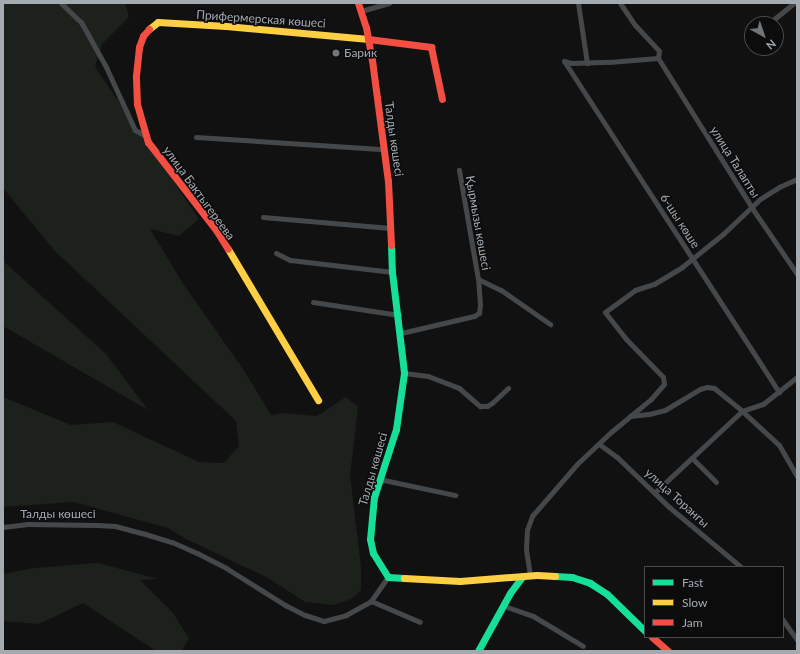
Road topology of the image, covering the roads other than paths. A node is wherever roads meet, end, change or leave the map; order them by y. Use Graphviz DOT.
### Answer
graph roads {
  1 [pos="61,3"];
  2 [pos="358,3"];
  3 [pos="389,3"];
  4 [pos="578,3"];
  5 [pos="620,3"];
  6 [pos="794,3"];
  7 [pos="361,11"];
  8 [pos="778,16"];
  9 [pos="367,39"];
  10 [pos="659,56"];
  11 [pos="587,63"];
  12 [pos="442,99"];
  13 [pos="146,136"];
  14 [pos="196,137"];
  15 [pos="384,149"];
  16 [pos="459,170"];
  17 [pos="797,179"];
  18 [pos="752,208"];
  19 [pos="263,217"];
  20 [pos="391,228"];
  21 [pos="276,253"];
  22 [pos="692,258"];
  23 [pos="392,272"];
  24 [pos="797,274"];
  25 [pos="478,279"];
  26 [pos="313,302"];
  27 [pos="399,315"];
  28 [pos="550,324"];
  29 [pos="401,333"];
  30 [pos="404,373"];
  31 [pos="797,377"];
  32 [pos="508,388"];
  33 [pos="779,392"];
  34 [pos="318,400"];
  35 [pos="742,411"];
  36 [pos="629,416"];
  37 [pos="599,444"];
  38 [pos="692,458"];
  39 [pos="797,476"];
  40 [pos="379,479"];
  41 [pos="716,482"];
  42 [pos="654,493"];
  43 [pos="455,495"];
  44 [pos="3,527"];
  45 [pos="740,566"];
  46 [pos="526,575"];
  47 [pos="388,577"];
  48 [pos="371,601"];
  49 [pos="504,606"];
  50 [pos="784,621"];
  51 [pos="420,622"];
  52 [pos="644,630"];
  53 [pos="653,638"];
  54 [pos="797,640"];
  55 [pos="583,646"];
  56 [pos="479,651"];
  57 [pos="668,651"];
  1 -- 13 [label="street, улица Бактыгереева"];
  2 -- 7 [label="street, Талды көшесі"];
  3 -- 7 [label="street"];
  4 -- 11 [label="street"];
  5 -- 10 [label="street, улица Талапты"];
  6 -- 8 [label="street"];
  7 -- 9 [label="street, Талды көшесі"];
  9 -- 12 [label="street, Прифермерская көшесі"];
  9 -- 13 [label="street, Прифермерская көшесі"];
  9 -- 15 [label="street, Талды көшесі"];
  10 -- 11 [label="street"];
  10 -- 18 [label="street, улица Талапты"];
  11 -- 22 [label="street, 6-шы көше"];
  13 -- 34 [label="street, улица Бактыгереева"];
  14 -- 15 [label="street"];
  15 -- 20 [label="street, Талды көшесі"];
  16 -- 25 [label="street, Қырмызы көшесі"];
  17 -- 18 [label="street"];
  18 -- 22 [label="street"];
  18 -- 24 [label="street, улица Талапты"];
  19 -- 20 [label="street"];
  20 -- 23 [label="street, Талды көшесі"];
  21 -- 23 [label="street"];
  22 -- 33 [label="street, 6-шы көше"];
  22 -- 36 [label="street"];
  23 -- 27 [label="street, Талды көшесі"];
  25 -- 28 [label="street, Қырмызы көшесі"];
  25 -- 29 [label="street, Қырмызы көшесі"];
  26 -- 27 [label="street"];
  27 -- 29 [label="street, Талды көшесі"];
  29 -- 30 [label="street, Талды көшесі"];
  30 -- 32 [label="street"];
  30 -- 40 [label="street, Талды көшесі"];
  31 -- 33 [label="street"];
  33 -- 35 [label="street"];
  35 -- 36 [label="street"];
  35 -- 38 [label="street"];
  35 -- 39 [label="street"];
  36 -- 37 [label="street"];
  37 -- 42 [label="street, улица Торангы"];
  37 -- 46 [label="street"];
  38 -- 41 [label="street"];
  38 -- 42 [label="street"];
  40 -- 43 [label="street"];
  40 -- 47 [label="street, Талды көшесі"];
  42 -- 45 [label="street, улица Торангы"];
  44 -- 48 [label="street, Талды көшесі"];
  46 -- 47 [label="street"];
  46 -- 49 [label="street"];
  46 -- 52 [label="street"];
  47 -- 48 [label="street, Талды көшесі"];
  48 -- 51 [label="street"];
  49 -- 55 [label="street"];
  49 -- 56 [label="street"];
  50 -- 54 [label="street"];
  53 -- 57 [label="street"];
}
